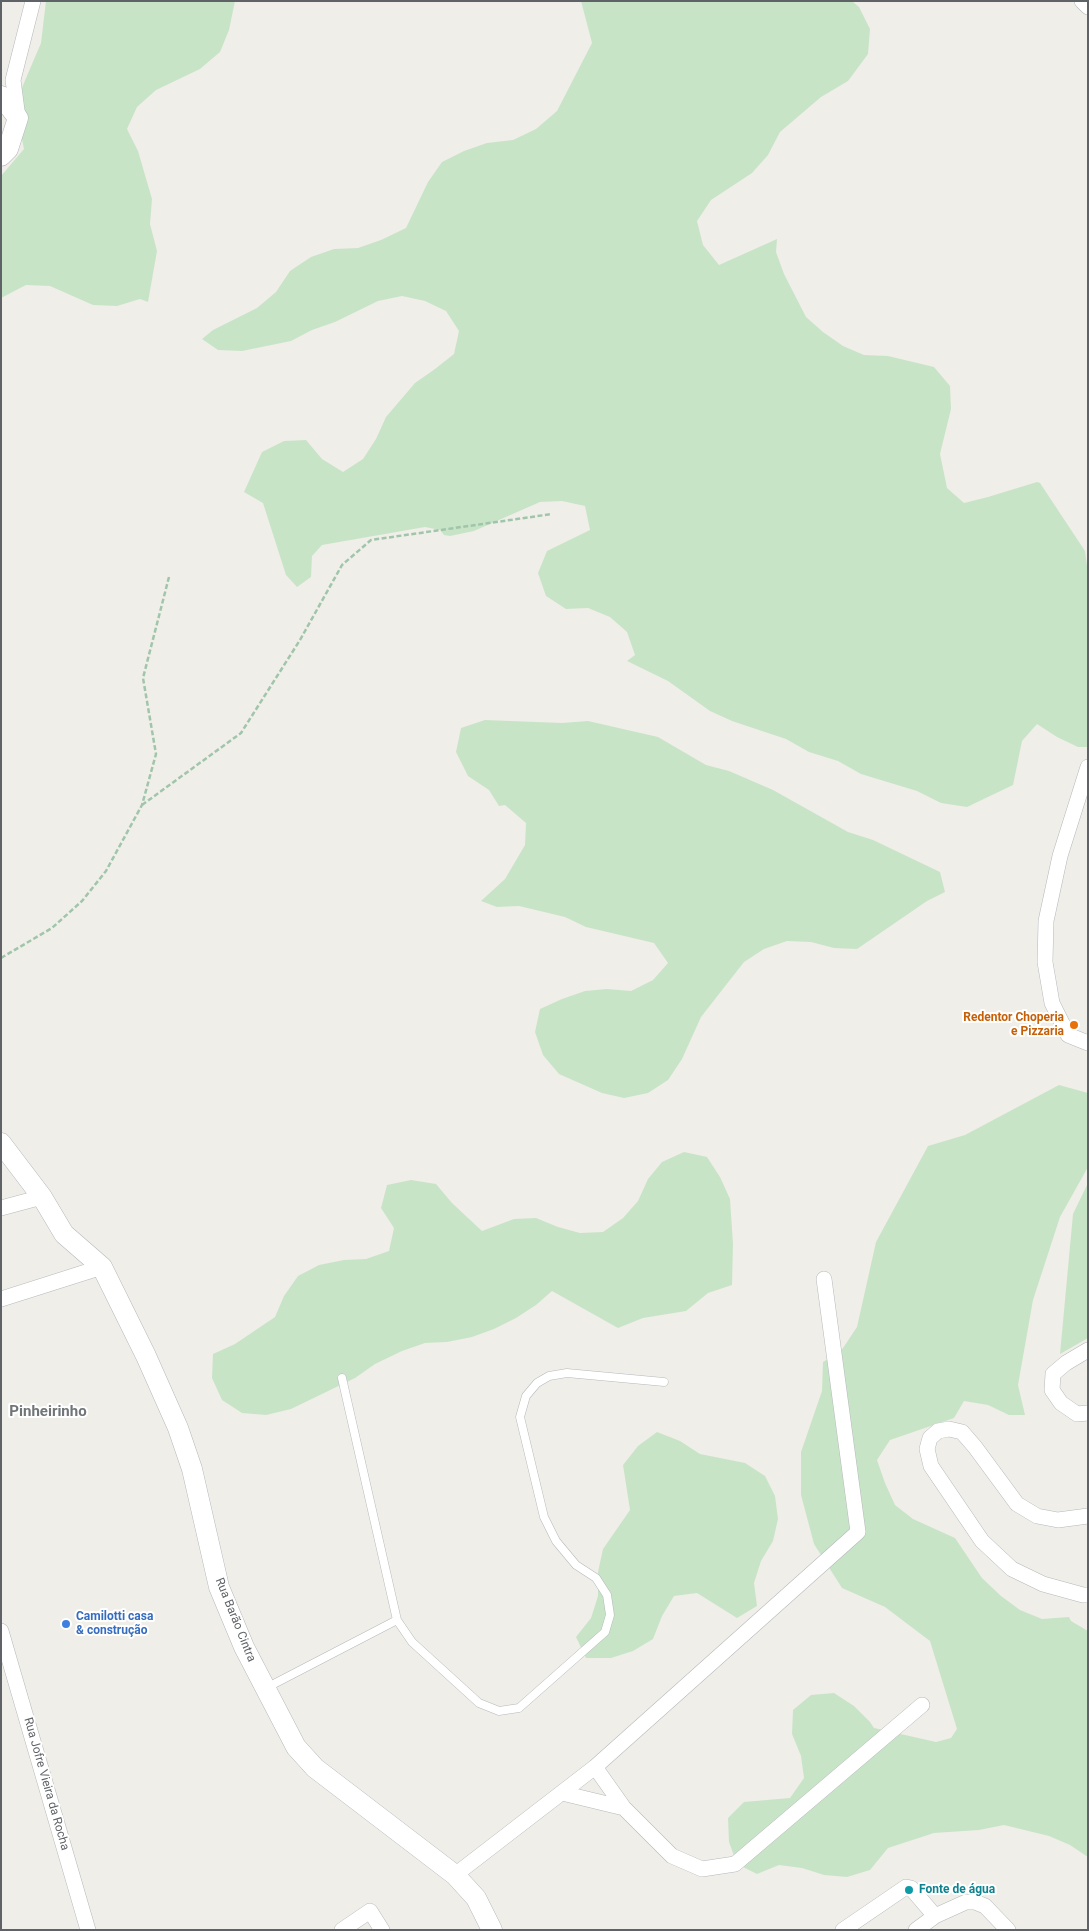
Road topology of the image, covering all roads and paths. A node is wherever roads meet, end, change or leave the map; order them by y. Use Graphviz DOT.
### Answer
graph roads {
  1 [pos="33,1"];
  2 [pos="1082,1"];
  3 [pos="1088,7"];
  4 [pos="1,96"];
  5 [pos="18,118"];
  6 [pos="4,153"];
  7 [pos="552,514"];
  8 [pos="169,577"];
  9 [pos="1088,767"];
  10 [pos="142,805"];
  11 [pos="1,958"];
  12 [pos="1088,1044"];
  13 [pos="1,1143"];
  14 [pos="42,1197"];
  15 [pos="1,1208"];
  16 [pos="102,1266"];
  17 [pos="824,1279"];
  18 [pos="1,1299"];
  19 [pos="1088,1350"];
  20 [pos="342,1378"];
  21 [pos="664,1382"];
  22 [pos="1088,1413"];
  23 [pos="1088,1516"];
  24 [pos="1088,1595"];
  25 [pos="397,1620"];
  26 [pos="2,1636"];
  27 [pos="265,1688"];
  28 [pos="922,1705"];
  29 [pos="595,1767"];
  30 [pos="562,1793"];
  31 [pos="624,1808"];
  32 [pos="455,1875"];
  33 [pos="935,1916"];
  34 [pos="88,1930"];
  35 [pos="342,1930"];
  36 [pos="382,1930"];
  37 [pos="492,1930"];
  38 [pos="843,1930"];
  39 [pos="916,1930"];
  40 [pos="1008,1930"];
  1 -- 5 [label="street"];
  2 -- 3 [label="street"];
  4 -- 5 [label="street"];
  5 -- 6 [label="street"];
  7 -- 10 [label="path"];
  8 -- 10 [label="path"];
  9 -- 12 [label="street"];
  10 -- 11 [label="path"];
  13 -- 14 [label="street, Rua Barão Cintra"];
  14 -- 15 [label="street"];
  14 -- 16 [label="street, Rua Barão Cintra"];
  16 -- 18 [label="street"];
  16 -- 27 [label="street, Rua Barão Cintra"];
  17 -- 29 [label="street"];
  19 -- 22 [label="street"];
  20 -- 25 [label="lane"];
  21 -- 25 [label="lane"];
  23 -- 24 [label="street"];
  25 -- 27 [label="lane"];
  26 -- 34 [label="street, Rua Jofre Vieira da Rocha"];
  27 -- 32 [label="street, Rua Barão Cintra"];
  28 -- 31 [label="street"];
  29 -- 30 [label="street"];
  29 -- 31 [label="street"];
  30 -- 31 [label="street"];
  30 -- 32 [label="street"];
  32 -- 37 [label="street, Rua Barão Cintra"];
  33 -- 38 [label="street"];
  33 -- 39 [label="street"];
  33 -- 40 [label="street"];
  35 -- 36 [label="street"];
}
